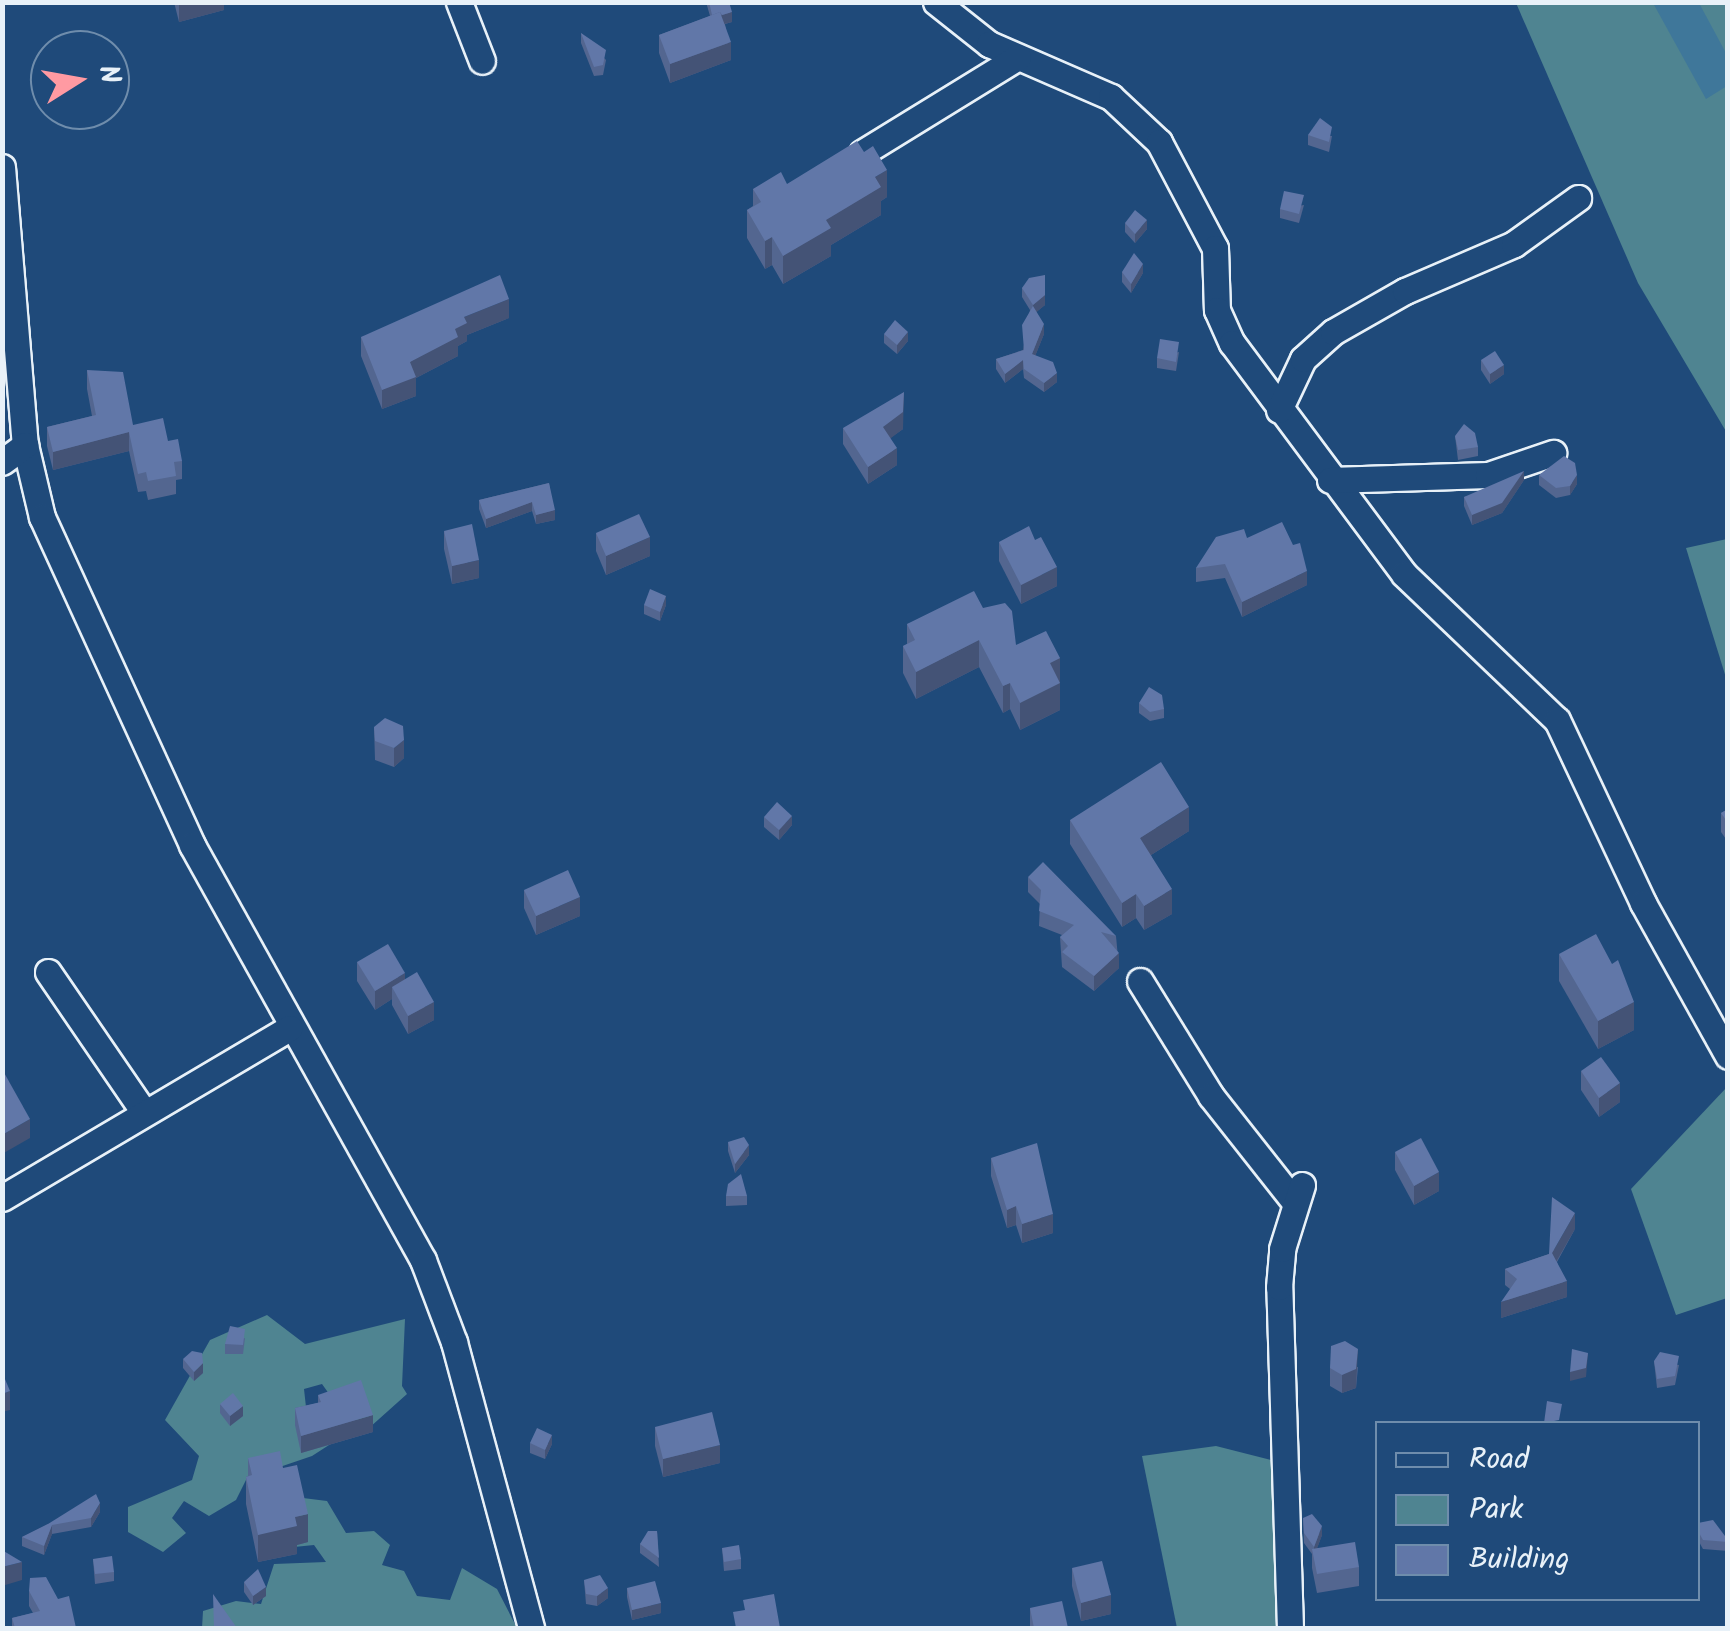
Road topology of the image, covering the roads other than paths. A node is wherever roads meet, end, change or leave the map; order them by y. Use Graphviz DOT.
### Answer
graph roads {
  1 [pos="458,2"];
  2 [pos="936,2"];
  3 [pos="1018,57"];
  4 [pos="482,61"];
  5 [pos="862,152"];
  6 [pos="2,167"];
  7 [pos="1578,198"];
  8 [pos="1303,359"];
  9 [pos="1254,369"];
  10 [pos="1279,410"];
  11 [pos="25,445"];
  12 [pos="1553,453"];
  13 [pos="2,462"];
  14 [pos="1330,480"];
  15 [pos="48,972"];
  16 [pos="1140,981"];
  17 [pos="290,1028"];
  18 [pos="1728,1056"];
  19 [pos="143,1111"];
  20 [pos="2,1198"];
  21 [pos="531,1628"];
  22 [pos="1290,1628"];
  1 -- 4 [label="street"];
  2 -- 3 [label="street"];
  3 -- 5 [label="street"];
  3 -- 9 [label="street"];
  6 -- 11 [label="street"];
  7 -- 8 [label="street"];
  8 -- 9 [label="street"];
  8 -- 10 [label="street"];
  9 -- 10 [label="street"];
  10 -- 14 [label="street"];
  11 -- 13 [label="street"];
  11 -- 17 [label="street"];
  12 -- 14 [label="street"];
  14 -- 18 [label="street"];
  15 -- 19 [label="street"];
  16 -- 22 [label="street"];
  17 -- 19 [label="street"];
  17 -- 21 [label="street"];
  19 -- 20 [label="street"];
}
